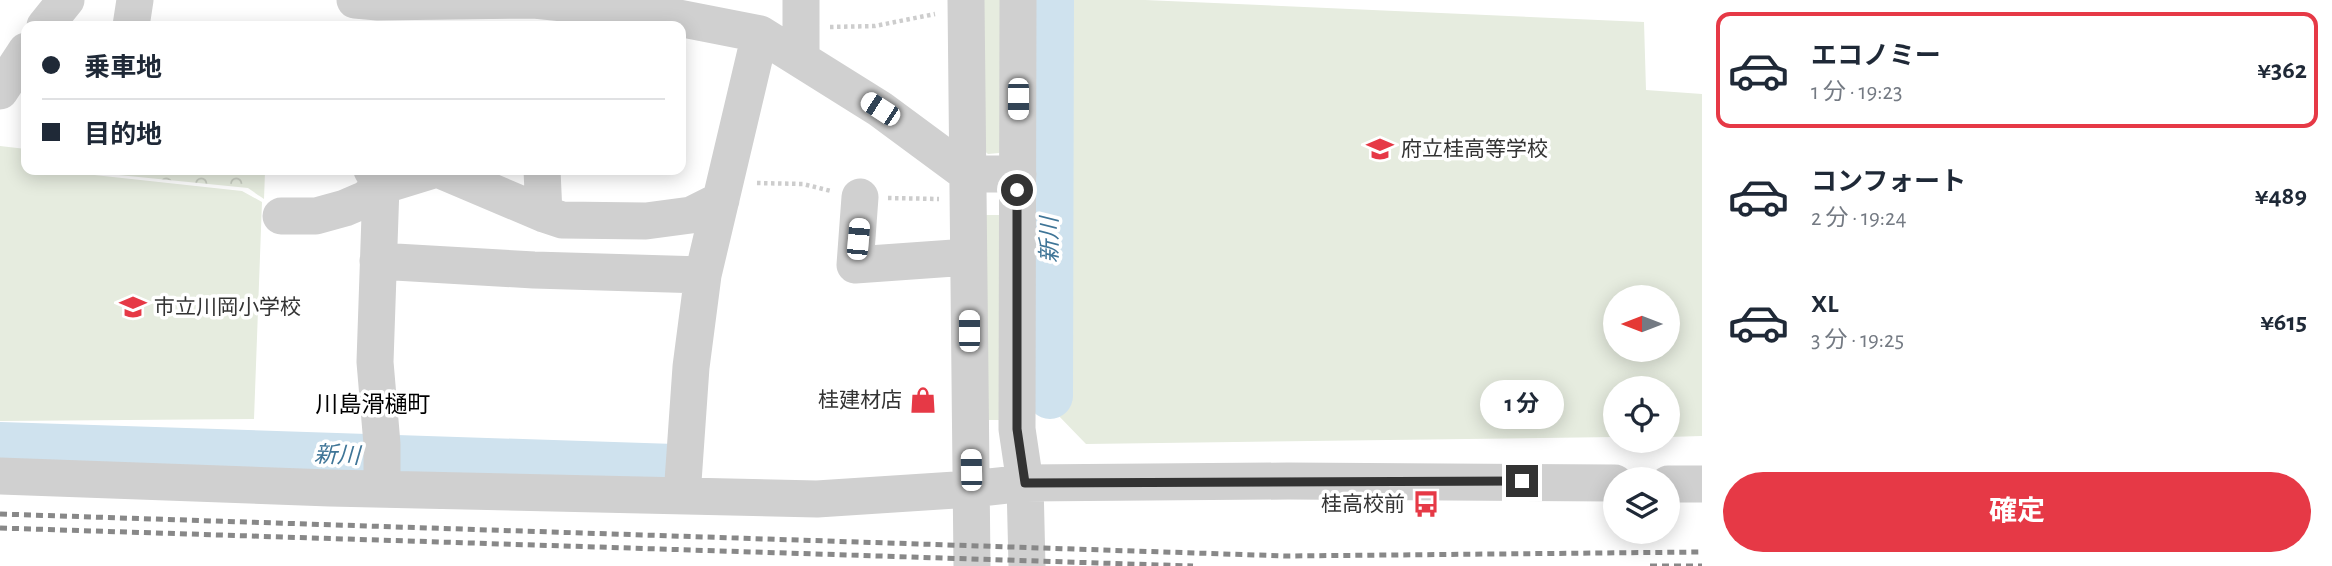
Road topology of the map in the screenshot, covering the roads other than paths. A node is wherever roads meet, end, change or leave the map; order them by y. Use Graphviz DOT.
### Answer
graph roads {
  1 [pos="66,0"];
  2 [pos="135,0"];
  3 [pos="534,0"];
  4 [pos="1018,0"];
  5 [pos="955,6"];
  6 [pos="449,7"];
  7 [pos="370,10"];
  8 [pos="49,21"];
  9 [pos="132,21"];
  10 [pos="536,21"];
  11 [pos="801,28"];
  12 [pos="760,34"];
  13 [pos="21,59"];
  14 [pos="0,91"];
  15 [pos="968,174"];
  16 [pos="1018,174"];
  17 [pos="397,175"];
  18 [pos="452,175"];
  19 [pos="542,175"];
  20 [pos="376,178"];
  21 [pos="860,197"];
  22 [pos="721,200"];
  23 [pos="544,214"];
  24 [pos="281,216"];
  25 [pos="968,257"];
  26 [pos="378,261"];
  27 [pos="703,275"];
  28 [pos="382,466"];
  29 [pos="0,476"];
  30 [pos="683,477"];
  31 [pos="1025,483"];
  32 [pos="1603,483"];
  33 [pos="1680,484"];
  34 [pos="1702,484"];
  35 [pos="971,489"];
  36 [pos="972,566"];
  37 [pos="1027,566"];
  1 -- 8 [label="street"];
  2 -- 9 [label="street"];
  3 -- 6 [label="street"];
  3 -- 10 [label="street"];
  3 -- 12 [label="street"];
  4 -- 16 [label="street"];
  5 -- 15 [label="street"];
  6 -- 7 [label="street"];
  11 -- 12 [label="street"];
  11 -- 15 [label="street"];
  12 -- 22 [label="street"];
  13 -- 14 [label="street"];
  15 -- 16 [label="street"];
  15 -- 25 [label="street"];
  16 -- 31 [label="street"];
  17 -- 20 [label="street"];
  18 -- 23 [label="street"];
  19 -- 23 [label="street"];
  20 -- 24 [label="street"];
  20 -- 26 [label="street"];
  21 -- 25 [label="street"];
  22 -- 23 [label="street"];
  22 -- 27 [label="street"];
  25 -- 35 [label="street"];
  26 -- 27 [label="street"];
  26 -- 28 [label="street"];
  27 -- 30 [label="street"];
  28 -- 29 [label="street"];
  28 -- 30 [label="street"];
  30 -- 35 [label="street"];
  31 -- 32 [label="street"];
  31 -- 35 [label="street"];
  31 -- 37 [label="street"];
  33 -- 34 [label="street"];
  35 -- 36 [label="street"];
}
